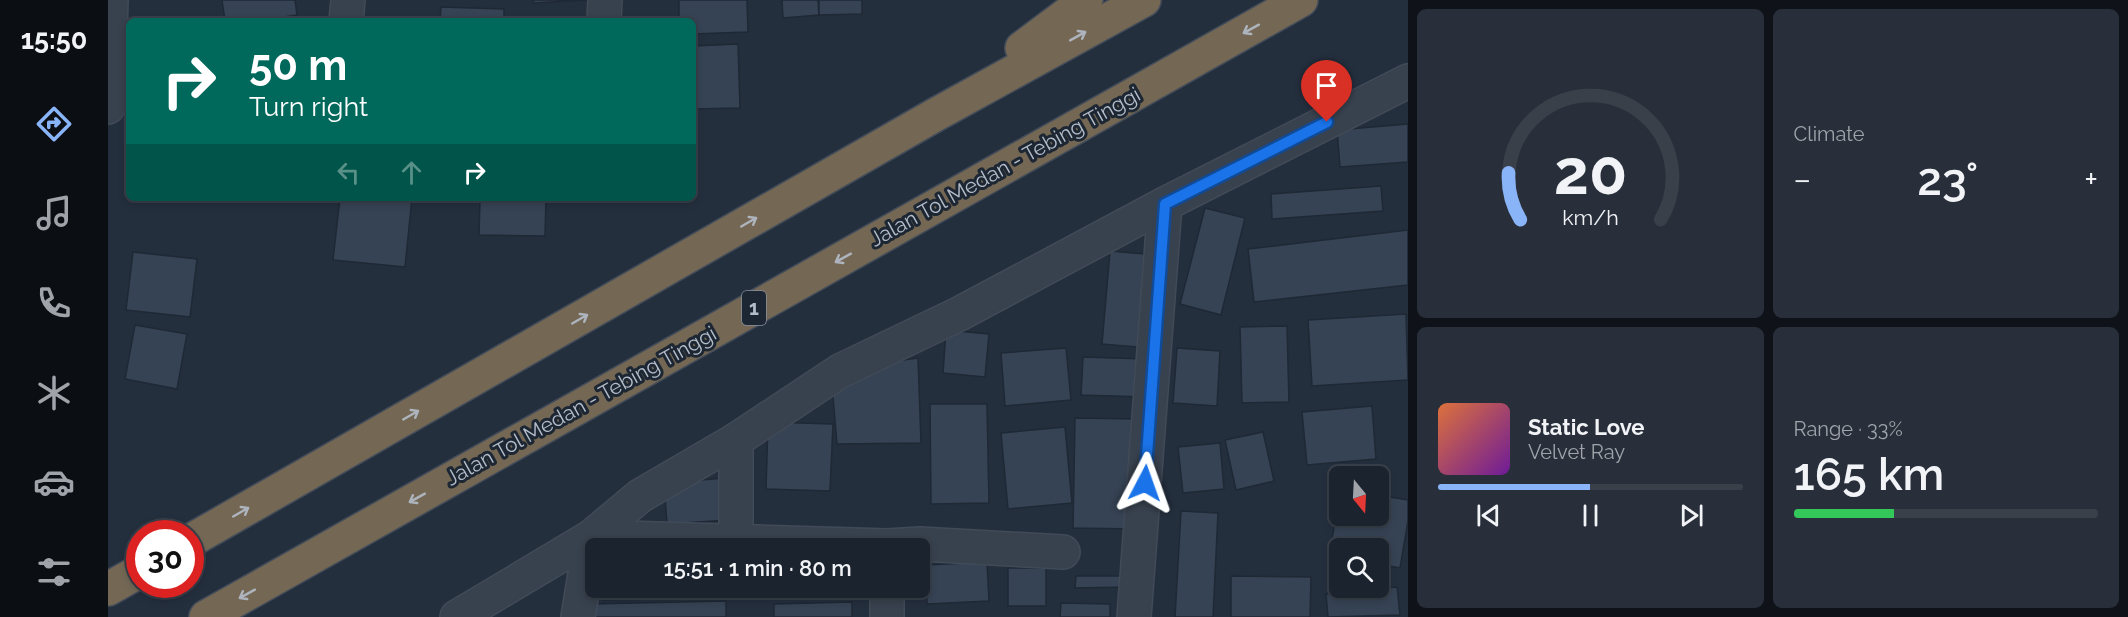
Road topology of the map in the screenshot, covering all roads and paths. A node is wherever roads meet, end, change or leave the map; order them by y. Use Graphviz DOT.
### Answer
graph roads {
  1 [pos="111,0"];
  2 [pos="348,0"];
  3 [pos="605,0"];
  4 [pos="1086,0"];
  5 [pos="1144,0"];
  6 [pos="1302,0"];
  7 [pos="346,18"];
  8 [pos="604,18"];
  9 [pos="1408,81"];
  10 [pos="108,107"];
  11 [pos="935,115"];
  12 [pos="1165,204"];
  13 [pos="736,440"];
  14 [pos="204,533"];
  15 [pos="591,537"];
  16 [pos="639,538"];
  17 [pos="736,538"];
  18 [pos="930,545"];
  19 [pos="1063,552"];
  20 [pos="126,579"];
  21 [pos="108,589"];
  22 [pos="887,598"];
  23 [pos="206,617"];
  24 [pos="457,617"];
  25 [pos="578,617"];
  26 [pos="887,617"];
  27 [pos="1134,617"];
  1 -- 10 [label="street"];
  2 -- 7 [label="street"];
  3 -- 8 [label="street"];
  4 -- 11 [label="highway"];
  11 -- 5 [label="highway, one-way"];
  6 -- 23 [label="highway, Jalan Tol Medan - Tebing Tinggi / 1, one-way"];
  9 -- 12 [label="street"];
  14 -- 11 [label="highway, one-way"];
  12 -- 13 [label="street"];
  12 -- 27 [label="street"];
  13 -- 15 [label="street"];
  13 -- 17 [label="street"];
  15 -- 16 [label="street"];
  15 -- 24 [label="street"];
  15 -- 25 [label="street"];
  18 -- 19 [label="street"];
  20 -- 21 [label="highway"];
  22 -- 26 [label="street"];
}
